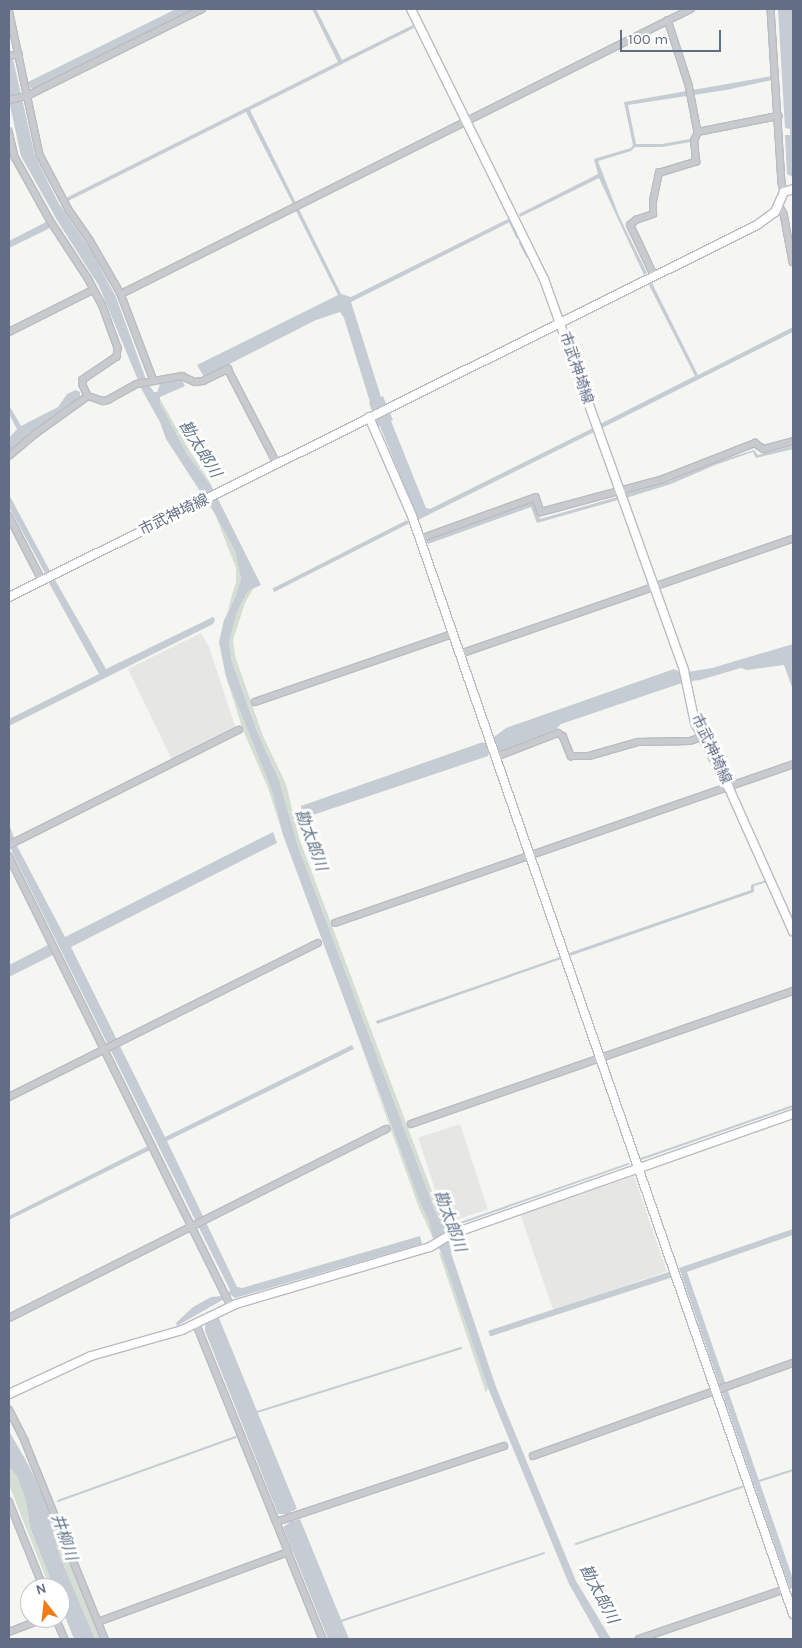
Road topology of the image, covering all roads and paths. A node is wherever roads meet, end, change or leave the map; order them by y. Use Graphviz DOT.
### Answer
graph roads {
  1 [pos="10,9"];
  2 [pos="202,9"];
  3 [pos="411,9"];
  4 [pos="691,9"];
  5 [pos="772,9"];
  6 [pos="668,20"];
  7 [pos="19,54"];
  8 [pos="9,56"];
  9 [pos="27,96"];
  10 [pos="9,100"];
  11 [pos="778,116"];
  12 [pos="467,121"];
  13 [pos="9,131"];
  14 [pos="698,132"];
  15 [pos="789,190"];
  16 [pos="779,204"];
  17 [pos="793,262"];
  18 [pos="654,276"];
  19 [pos="93,290"];
  20 [pos="121,294"];
  21 [pos="560,322"];
  22 [pos="9,332"];
  23 [pos="152,382"];
  24 [pos="88,396"];
  25 [pos="371,417"];
  26 [pos="793,441"];
  27 [pos="9,456"];
  28 [pos="277,463"];
  29 [pos="619,491"];
  30 [pos="9,516"];
  31 [pos="420,539"];
  32 [pos="793,539"];
  33 [pos="42,580"];
  34 [pos="652,586"];
  35 [pos="9,597"];
  36 [pos="453,634"];
  37 [pos="460,654"];
  38 [pos="255,702"];
  39 [pos="239,730"];
  40 [pos="702,737"];
  41 [pos="494,749"];
  42 [pos="793,764"];
  43 [pos="728,786"];
  44 [pos="9,845"];
  45 [pos="529,855"];
  46 [pos="9,856"];
  47 [pos="335,923"];
  48 [pos="793,931"];
  49 [pos="318,943"];
  50 [pos="793,991"];
  51 [pos="106,1049"];
  52 [pos="599,1058"];
  53 [pos="9,1097"];
  54 [pos="793,1114"];
  55 [pos="411,1124"];
  56 [pos="386,1129"];
  57 [pos="638,1167"];
  58 [pos="193,1225"];
  59 [pos="231,1306"];
  60 [pos="9,1318"];
  61 [pos="196,1324"];
  62 [pos="793,1363"];
  63 [pos="716,1390"];
  64 [pos="9,1394"];
  65 [pos="9,1409"];
  66 [pos="504,1446"];
  67 [pos="533,1456"];
  68 [pos="9,1501"];
  69 [pos="276,1522"];
  70 [pos="288,1552"];
  71 [pos="40,1578"];
  72 [pos="788,1592"];
  73 [pos="793,1614"];
  74 [pos="98,1622"];
  75 [pos="105,1639"];
  76 [pos="323,1639"];
  77 [pos="639,1639"];
  1 -- 7 [label="street"];
  2 -- 9 [label="street"];
  3 -- 12 [label="street"];
  4 -- 6 [label="street"];
  5 -- 11 [label="street"];
  6 -- 12 [label="street"];
  6 -- 14 [label="street"];
  7 -- 8 [label="street"];
  7 -- 9 [label="street"];
  9 -- 10 [label="street"];
  9 -- 20 [label="street"];
  11 -- 14 [label="street"];
  11 -- 15 [label="street"];
  12 -- 20 [label="street"];
  12 -- 21 [label="street"];
  13 -- 19 [label="street"];
  14 -- 18 [label="street"];
  15 -- 16 [label="street"];
  16 -- 17 [label="street"];
  16 -- 18 [label="street"];
  18 -- 21 [label="street"];
  19 -- 22 [label="street"];
  19 -- 24 [label="street"];
  20 -- 23 [label="street"];
  21 -- 25 [label="street, 市武神埼線"];
  21 -- 29 [label="street, 市武神埼線"];
  23 -- 24 [label="street"];
  23 -- 28 [label="street"];
  24 -- 27 [label="street"];
  25 -- 28 [label="street, 市武神埼線"];
  25 -- 31 [label="street"];
  26 -- 29 [label="street"];
  28 -- 33 [label="street, 市武神埼線"];
  29 -- 31 [label="street"];
  29 -- 34 [label="street, 市武神埼線"];
  30 -- 33 [label="street"];
  31 -- 36 [label="street"];
  32 -- 34 [label="street"];
  33 -- 35 [label="street, 市武神埼線"];
  34 -- 37 [label="street"];
  34 -- 40 [label="street, 市武神埼線"];
  36 -- 37 [label="street"];
  36 -- 38 [label="street"];
  37 -- 41 [label="street"];
  39 -- 44 [label="street"];
  40 -- 41 [label="street"];
  40 -- 43 [label="street, 市武神埼線"];
  41 -- 45 [label="street"];
  42 -- 43 [label="street"];
  43 -- 45 [label="street"];
  43 -- 48 [label="street, 市武神埼線"];
  45 -- 47 [label="street"];
  45 -- 52 [label="street"];
  46 -- 51 [label="street"];
  49 -- 51 [label="street"];
  50 -- 52 [label="street"];
  51 -- 53 [label="street"];
  51 -- 58 [label="street"];
  52 -- 55 [label="street"];
  52 -- 57 [label="street"];
  54 -- 57 [label="street"];
  56 -- 58 [label="street"];
  57 -- 59 [label="street"];
  57 -- 63 [label="street"];
  58 -- 59 [label="street"];
  58 -- 60 [label="street"];
  59 -- 61 [label="street"];
  61 -- 64 [label="street"];
  61 -- 69 [label="street"];
  62 -- 63 [label="street"];
  63 -- 67 [label="street"];
  63 -- 72 [label="street"];
  65 -- 74 [label="street"];
  66 -- 69 [label="street"];
  68 -- 71 [label="street"];
  69 -- 70 [label="street"];
  70 -- 74 [label="street"];
  70 -- 76 [label="street"];
  72 -- 73 [label="street"];
  72 -- 77 [label="street"];
  74 -- 75 [label="street"];
}
